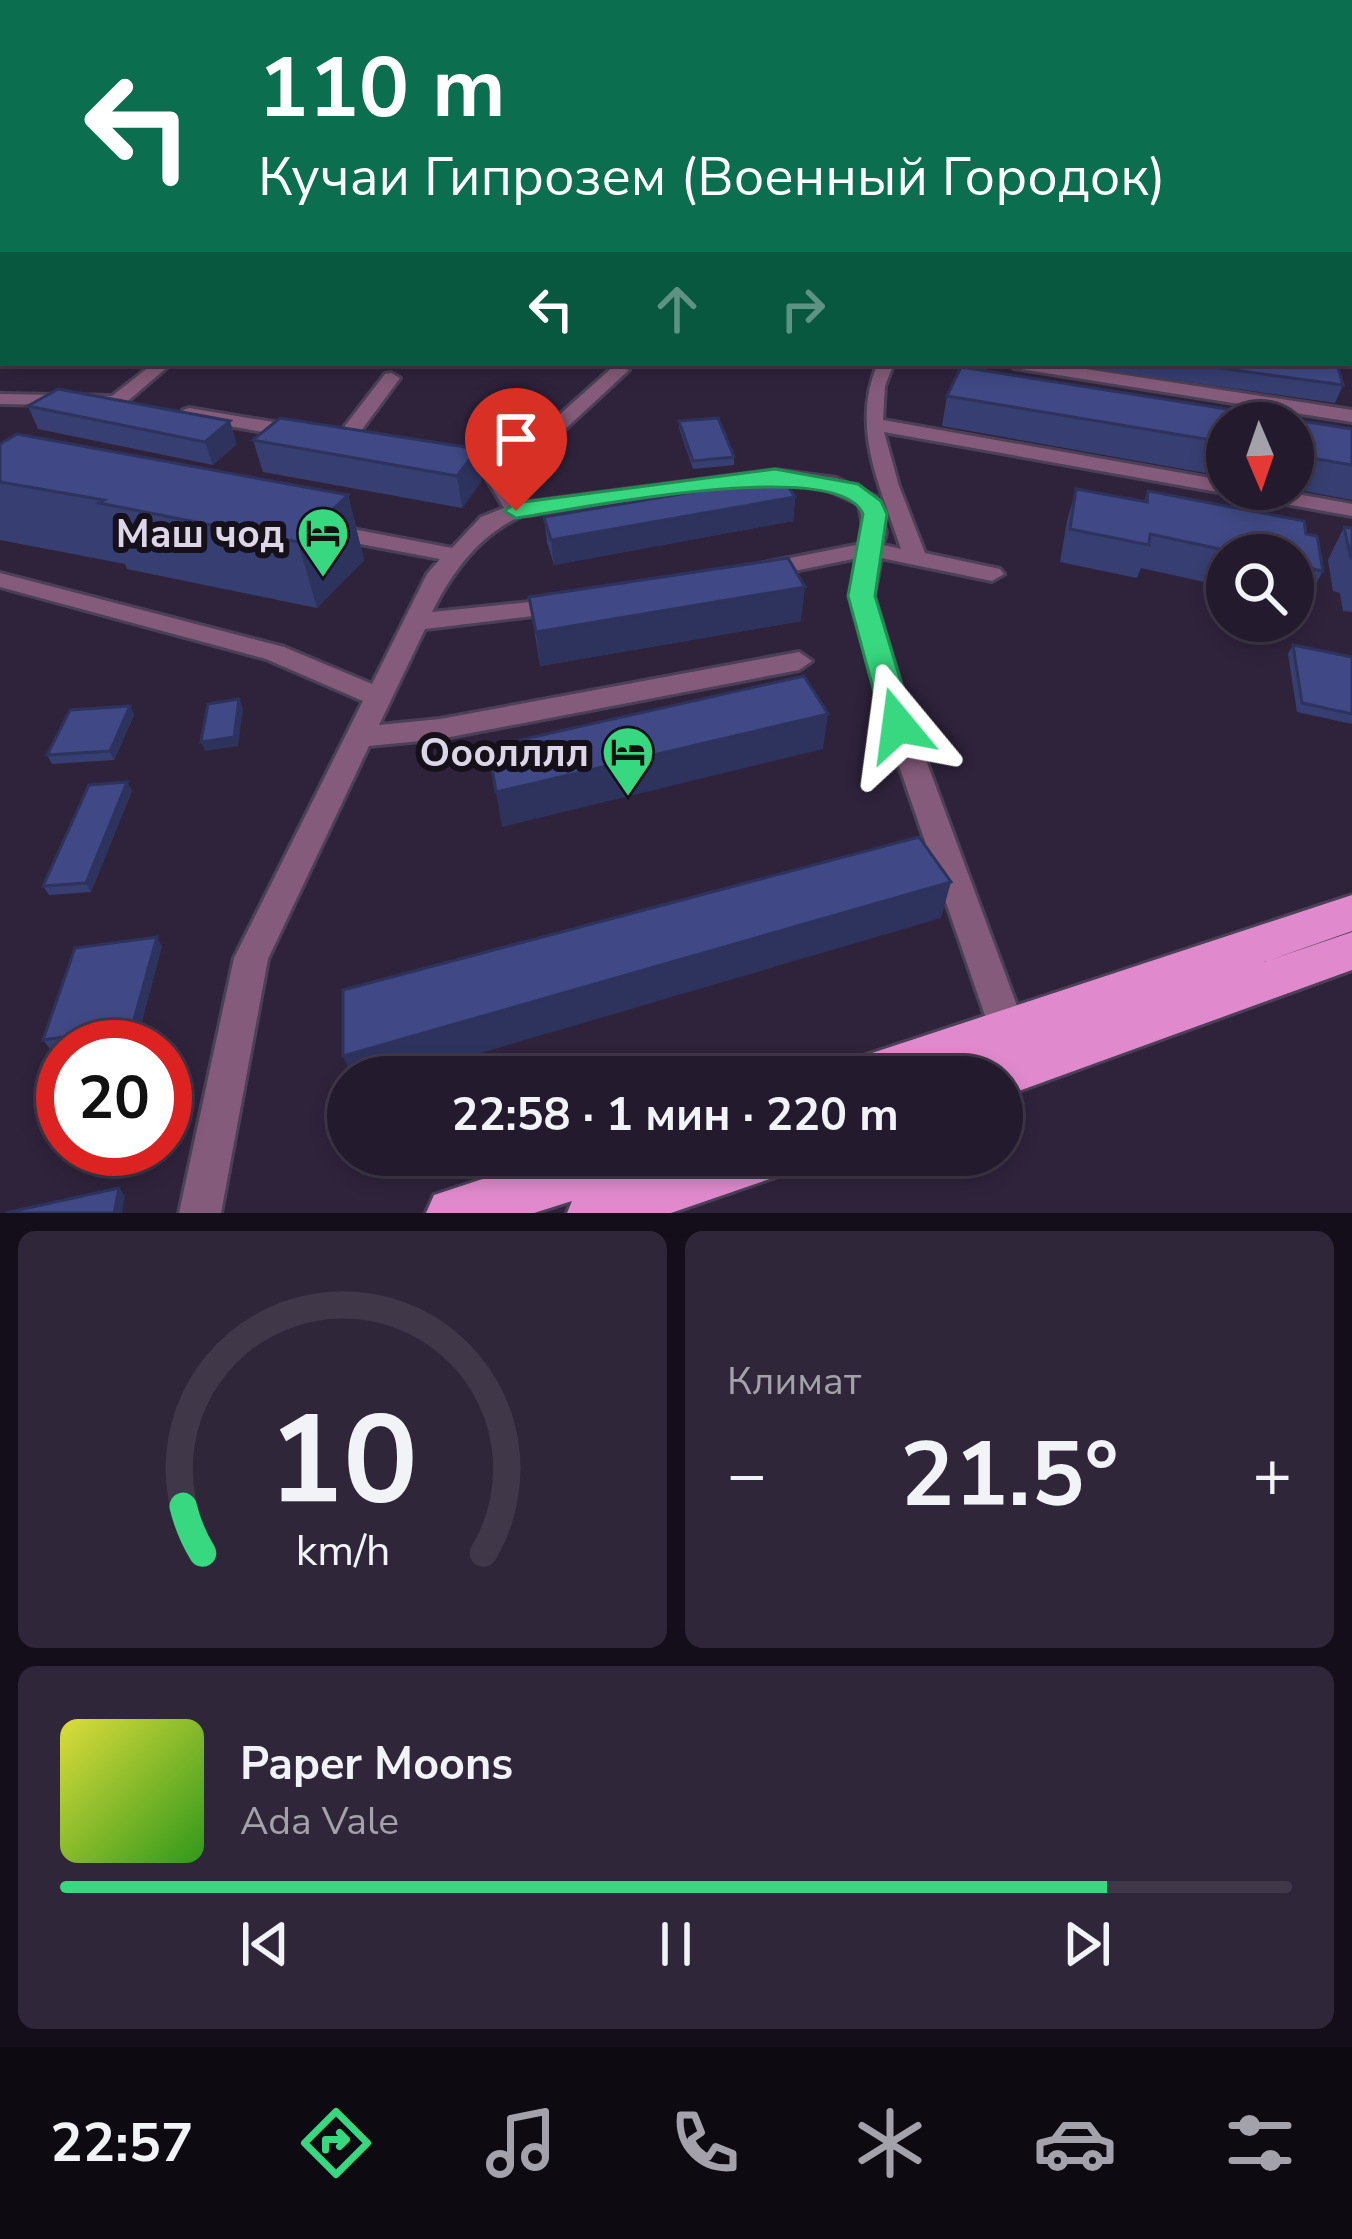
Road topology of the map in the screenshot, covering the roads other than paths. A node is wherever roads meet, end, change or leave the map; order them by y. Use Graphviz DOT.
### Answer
graph roads {
  1 [pos="160,366"];
  2 [pos="885,366"];
  3 [pos="1033,366"];
  4 [pos="620,370"];
  5 [pos="392,378"];
  6 [pos="0,399"];
  7 [pos="116,403"];
  8 [pos="139,406"];
  9 [pos="161,410"];
  10 [pos="1352,416"];
  11 [pos="873,424"];
  12 [pos="345,439"];
  13 [pos="368,443"];
  14 [pos="438,454"];
  15 [pos="499,479"];
  16 [pos="1206,484"];
  17 [pos="1314,503"];
  18 [pos="1352,510"];
  19 [pos="516,511"];
  20 [pos="293,525"];
  21 [pos="870,549"];
  22 [pos="453,555"];
  23 [pos="915,558"];
  24 [pos="739,574"];
  25 [pos="992,574"];
  26 [pos="0,580"];
  27 [pos="583,602"];
  28 [pos="414,622"];
  29 [pos="799,661"];
  30 [pos="380,697"];
  31 [pos="360,737"];
  32 [pos="1352,913"];
  33 [pos="1352,951"];
  34 [pos="1008,1030"];
  35 [pos="931,1056"];
  36 [pos="1023,1066"];
  37 [pos="692,1176"];
  38 [pos="652,1187"];
  39 [pos="200,1213"];
  40 [pos="452,1213"];
  41 [pos="593,1213"];
  1 -- 7 [label="street"];
  2 -- 11 [label="street"];
  3 -- 10 [label="street"];
  4 -- 15 [label="street"];
  5 -- 12 [label="street"];
  6 -- 7 [label="street"];
  7 -- 8 [label="street"];
  9 -- 12 [label="street"];
  11 -- 16 [label="street"];
  11 -- 23 [label="street"];
  12 -- 13 [label="street"];
  14 -- 15 [label="street"];
  15 -- 19 [label="street"];
  17 -- 18 [label="street"];
  19 -- 21 [label="street"];
  19 -- 22 [label="street"];
  20 -- 22 [label="street"];
  21 -- 23 [label="street"];
  21 -- 24 [label="street"];
  21 -- 34 [label="street"];
  22 -- 28 [label="street"];
  23 -- 25 [label="street"];
  26 -- 30 [label="street"];
  27 -- 28 [label="street"];
  28 -- 30 [label="street"];
  29 -- 31 [label="street"];
  30 -- 31 [label="street"];
  31 -- 39 [label="street"];
  32 -- 34 [label="main road"];
  33 -- 36 [label="main road"];
  34 -- 35 [label="main road"];
  37 -- 38 [label="main road"];
  38 -- 40 [label="main road"];
  38 -- 41 [label="main road"];
}
